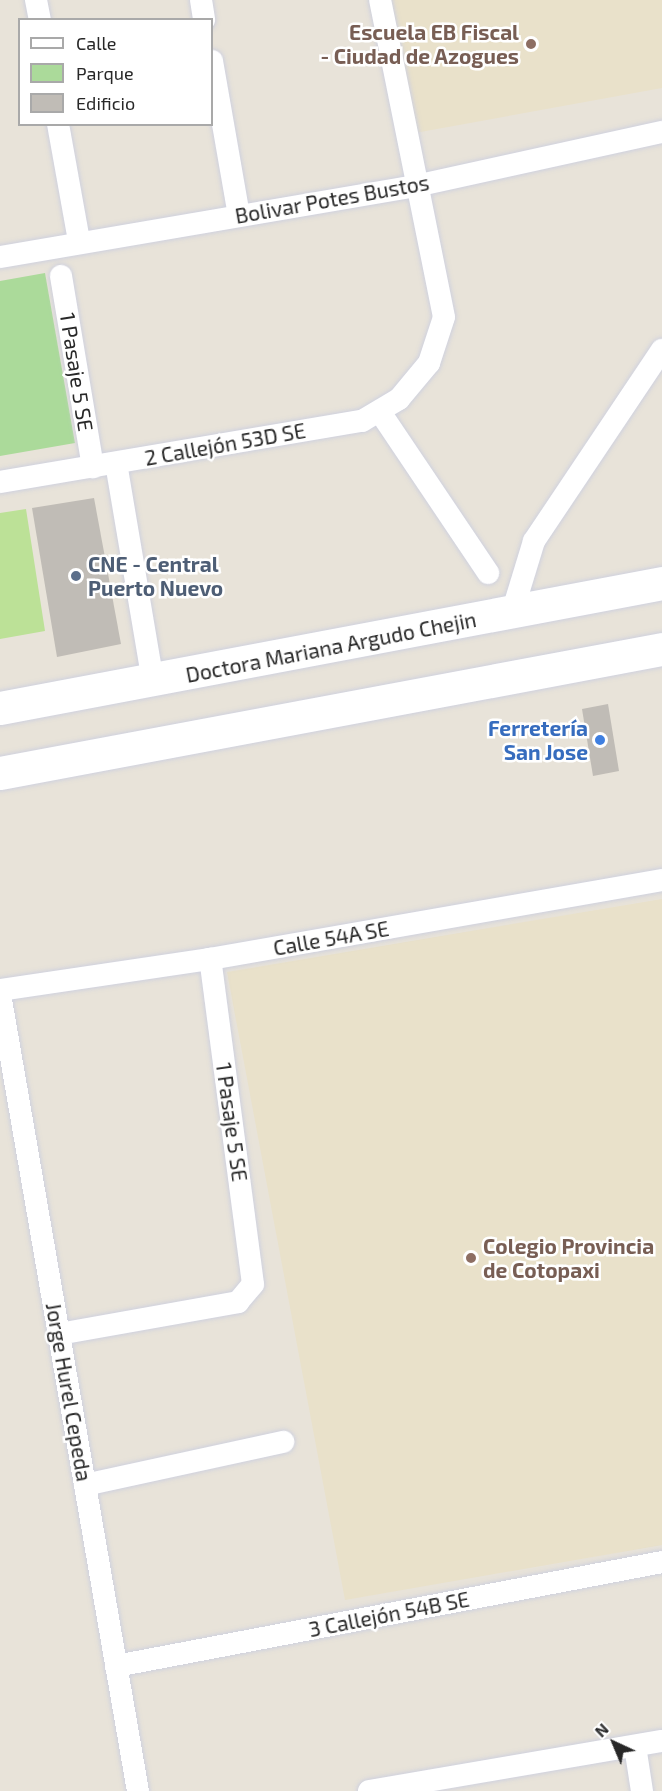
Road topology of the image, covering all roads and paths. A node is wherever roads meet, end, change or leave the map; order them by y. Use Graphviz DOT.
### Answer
graph roads {
  1 [pos="36,0"];
  2 [pos="201,0"];
  3 [pos="380,0"];
  4 [pos="40,18"];
  5 [pos="204,18"];
  6 [pos="213,67"];
  7 [pos="58,126"];
  8 [pos="662,132"];
  9 [pos="417,186"];
  10 [pos="239,215"];
  11 [pos="79,241"];
  12 [pos="0,256"];
  13 [pos="61,276"];
  14 [pos="662,350"];
  15 [pos="380,412"];
  16 [pos="116,463"];
  17 [pos="93,467"];
  18 [pos="0,482"];
  19 [pos="488,573"];
  20 [pos="662,583"];
  21 [pos="512,613"];
  22 [pos="662,649"];
  23 [pos="153,682"];
  24 [pos="0,708"];
  25 [pos="0,773"];
  26 [pos="662,880"];
  27 [pos="210,959"];
  28 [pos="0,992"];
  29 [pos="8,1089"];
  30 [pos="59,1334"];
  31 [pos="283,1442"];
  32 [pos="85,1485"];
  33 [pos="662,1562"];
  34 [pos="116,1666"];
  35 [pos="662,1742"];
  36 [pos="635,1746"];
  37 [pos="138,1791"];
  38 [pos="369,1791"];
  39 [pos="642,1791"];
  1 -- 4 [label="street"];
  2 -- 5 [label="street"];
  3 -- 9 [label="street"];
  6 -- 10 [label="street"];
  7 -- 11 [label="street"];
  8 -- 9 [label="street, Bolivar Potes Bustos"];
  9 -- 10 [label="street, Bolivar Potes Bustos"];
  9 -- 15 [label="street, 2 Callejón 53D SE"];
  10 -- 11 [label="street, Bolivar Potes Bustos"];
  11 -- 12 [label="street, Bolivar Potes Bustos"];
  13 -- 17 [label="street, 1 Pasaje 5 SE"];
  14 -- 21 [label="street"];
  15 -- 16 [label="street, 2 Callejón 53D SE"];
  15 -- 19 [label="street"];
  16 -- 17 [label="street, 2 Callejón 53D SE"];
  16 -- 23 [label="street"];
  17 -- 18 [label="street, 2 Callejón 53D SE"];
  20 -- 21 [label="main road, Doctora Mariana Argudo Chejin"];
  21 -- 23 [label="main road, Doctora Mariana Argudo Chejin"];
  22 -- 25 [label="main road"];
  23 -- 24 [label="main road, Doctora Mariana Argudo Chejin"];
  26 -- 27 [label="street, Calle 54A SE"];
  27 -- 28 [label="street, Calle 54A SE"];
  27 -- 30 [label="street, 1 Pasaje 5 SE"];
  28 -- 29 [label="street, Jorge Hurel Cepeda"];
  29 -- 30 [label="street, Jorge Hurel Cepeda"];
  30 -- 32 [label="street, Jorge Hurel Cepeda"];
  31 -- 32 [label="street"];
  32 -- 34 [label="street, Jorge Hurel Cepeda"];
  33 -- 34 [label="street, 3 Callejón 54B SE"];
  34 -- 37 [label="street, Jorge Hurel Cepeda"];
  35 -- 36 [label="street"];
  36 -- 38 [label="street"];
  36 -- 39 [label="street"];
}
